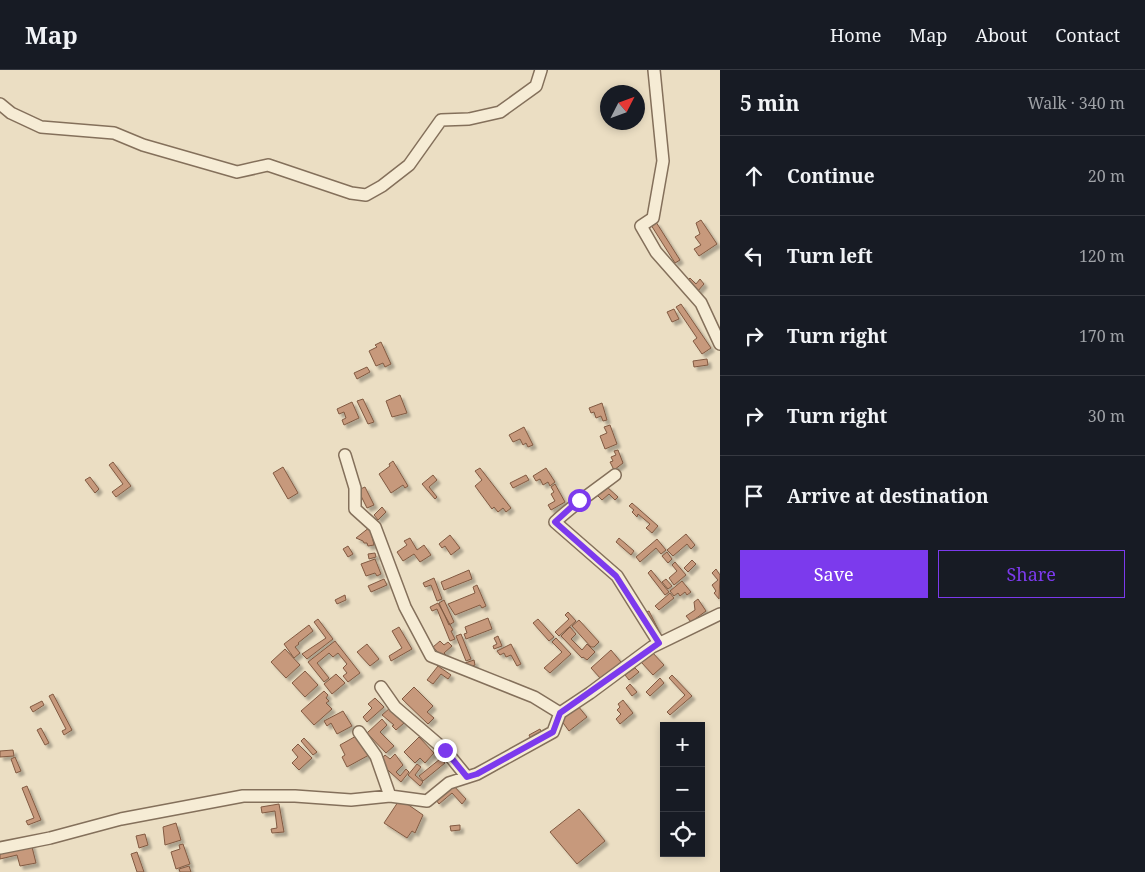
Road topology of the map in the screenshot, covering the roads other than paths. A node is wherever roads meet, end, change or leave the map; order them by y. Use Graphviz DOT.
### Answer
graph roads {
  1 [pos="541,70"];
  2 [pos="654,70"];
  3 [pos="0,104"];
  4 [pos="720,344"];
  5 [pos="344,455"];
  6 [pos="615,475"];
  7 [pos="720,614"];
  8 [pos="659,643"];
  9 [pos="381,687"];
  10 [pos="560,713"];
  11 [pos="359,732"];
  12 [pos="467,777"];
  13 [pos="390,796"];
  14 [pos="0,848"];
  1 -- 3 [label="street"];
  2 -- 4 [label="street"];
  5 -- 10 [label="street"];
  6 -- 8 [label="street"];
  7 -- 8 [label="street"];
  8 -- 10 [label="street"];
  9 -- 12 [label="street"];
  10 -- 12 [label="street"];
  11 -- 13 [label="street"];
  12 -- 13 [label="street"];
  13 -- 14 [label="street"];
}
